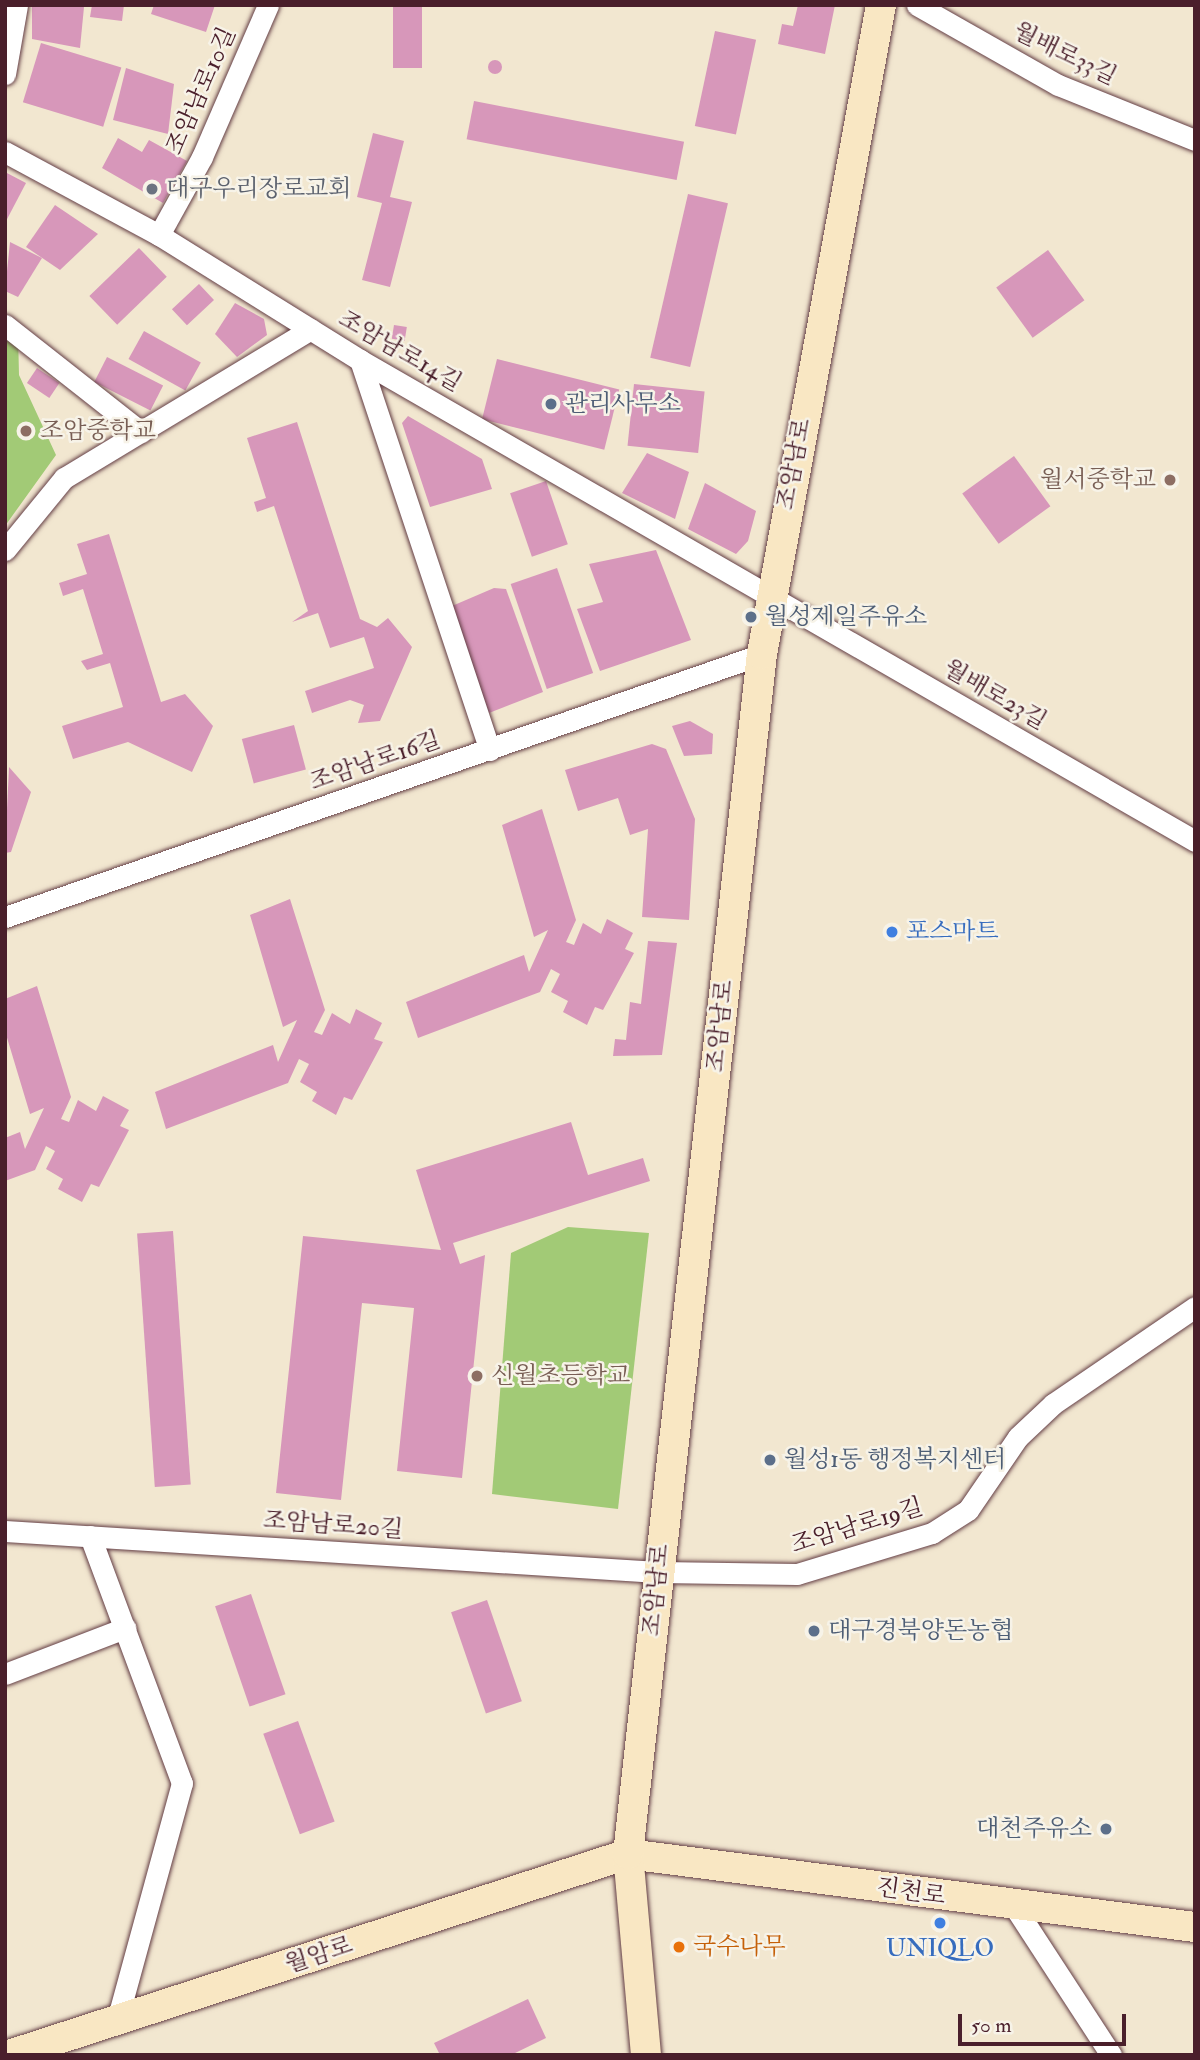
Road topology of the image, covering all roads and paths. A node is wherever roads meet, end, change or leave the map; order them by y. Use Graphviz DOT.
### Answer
graph roads {
  1 [pos="17,5"];
  2 [pos="268,5"];
  3 [pos="881,5"];
  4 [pos="917,5"];
  5 [pos="5,74"];
  6 [pos="1195,140"];
  7 [pos="5,152"];
  8 [pos="159,235"];
  9 [pos="5,325"];
  10 [pos="311,329"];
  11 [pos="360,360"];
  12 [pos="141,432"];
  13 [pos="5,550"];
  14 [pos="769,594"];
  15 [pos="762,654"];
  16 [pos="490,750"];
  17 [pos="1195,841"];
  18 [pos="5,917"];
  19 [pos="1195,1307"];
  20 [pos="5,1531"];
  21 [pos="90,1536"];
  22 [pos="658,1572"];
  23 [pos="124,1628"];
  24 [pos="5,1674"];
  25 [pos="628,1854"];
  26 [pos="1013,1906"];
  27 [pos="1195,1927"];
  28 [pos="117,2020"];
  29 [pos="9,2055"];
  30 [pos="646,2055"];
  31 [pos="1111,2055"];
  1 -- 5 [label="street"];
  2 -- 8 [label="street, 조암남로10길"];
  3 -- 14 [label="main road, 조암남로"];
  4 -- 6 [label="street, 월배로33길"];
  7 -- 8 [label="street, 조암남로14길"];
  8 -- 10 [label="street, 조암남로14길"];
  9 -- 12 [label="street"];
  10 -- 11 [label="street, 조암남로14길"];
  10 -- 12 [label="street"];
  11 -- 14 [label="street, 조암남로14길"];
  11 -- 16 [label="street"];
  12 -- 13 [label="street"];
  14 -- 15 [label="main road, 조암남로"];
  14 -- 17 [label="street, 월배로23길"];
  15 -- 16 [label="street, 조암남로16길"];
  15 -- 22 [label="main road, 조암남로"];
  16 -- 18 [label="street, 조암남로16길"];
  19 -- 22 [label="street, 조암남로19길"];
  20 -- 21 [label="street, 조암남로20길"];
  21 -- 22 [label="street, 조암남로20길"];
  21 -- 23 [label="street"];
  22 -- 25 [label="main road, 조암남로"];
  23 -- 24 [label="street"];
  23 -- 28 [label="street"];
  25 -- 26 [label="main road, 진천로"];
  25 -- 28 [label="main road, 월암로"];
  25 -- 30 [label="main road, 조암남로"];
  26 -- 27 [label="main road, 진천로"];
  26 -- 31 [label="street"];
  28 -- 29 [label="main road, 월암로"];
}
